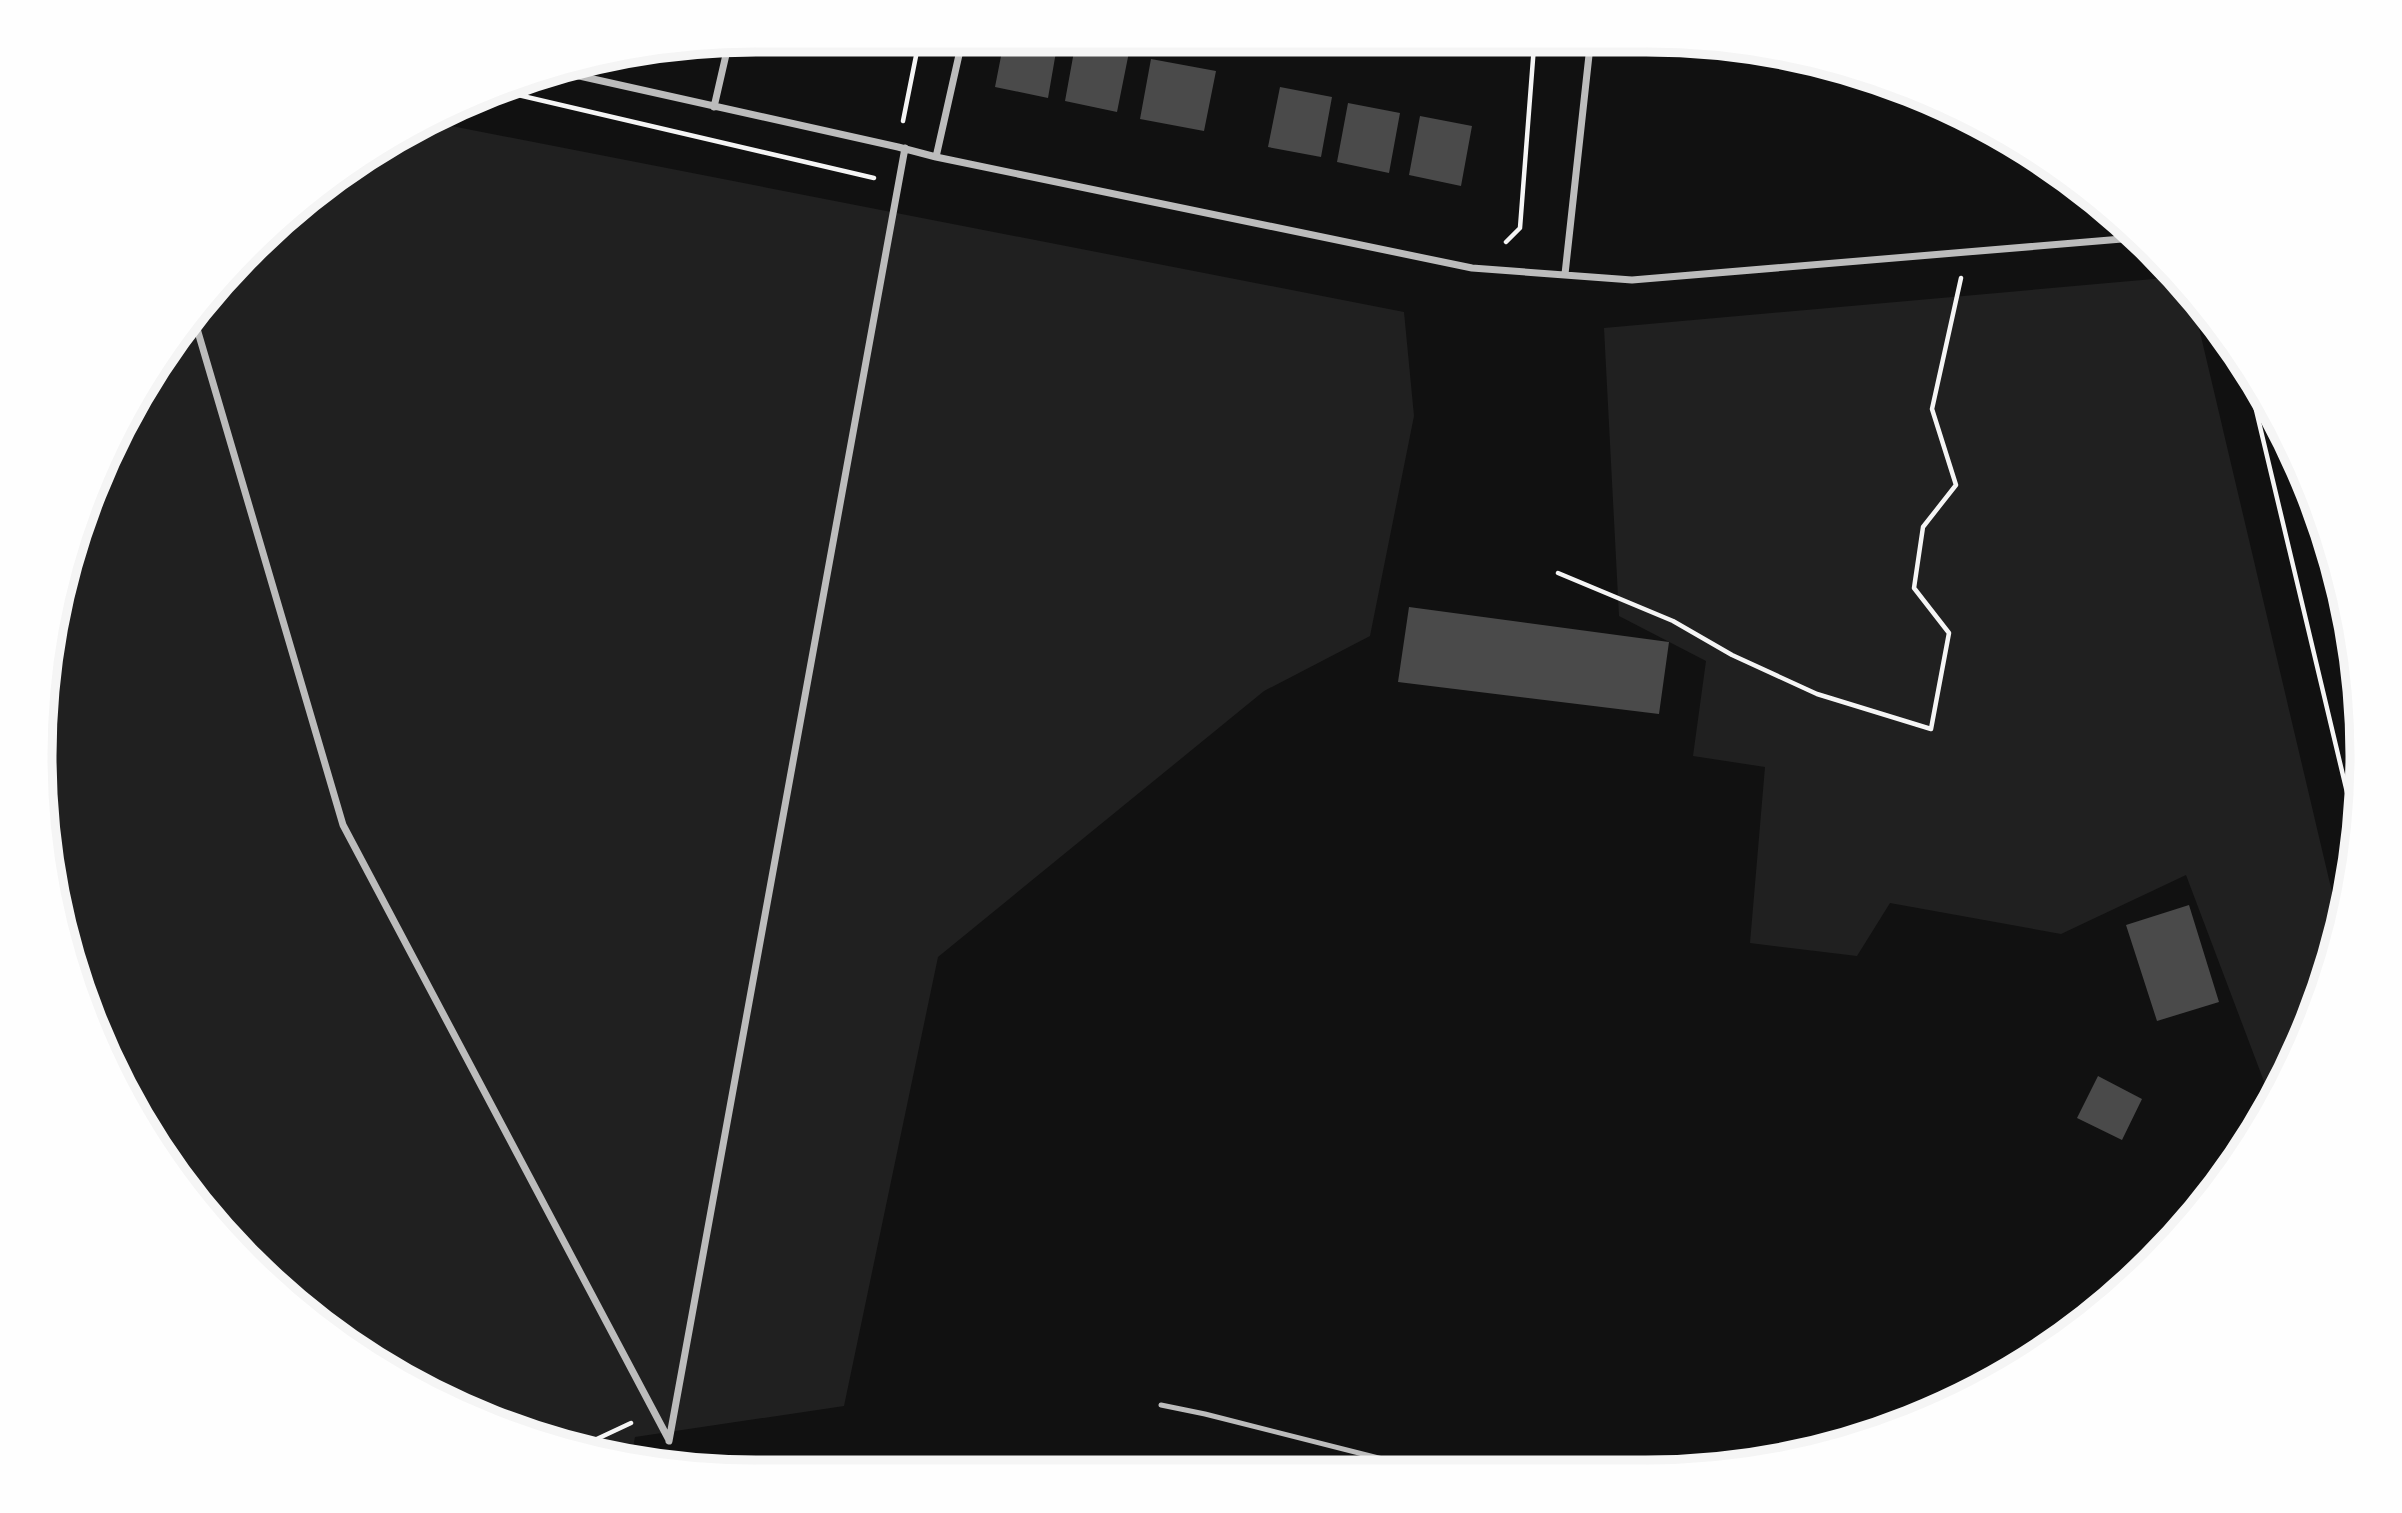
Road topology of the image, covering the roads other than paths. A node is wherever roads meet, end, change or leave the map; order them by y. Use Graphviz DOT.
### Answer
graph roads {
  1 [pos="960,52"];
  2 [pos="1589,52"];
  3 [pos="725,53"];
  4 [pos="576,76"];
  5 [pos="714,107"];
  6 [pos="901,147"];
  7 [pos="936,157"];
  8 [pos="2122,239"];
  9 [pos="1566,274"];
  10 [pos="197,329"];
  11 [pos="1161,1405"];
  12 [pos="1387,1460"];
  1 -- 7 [label="street"];
  2 -- 9 [label="street"];
  3 -- 5 [label="street"];
  4 -- 5 [label="street"];
  5 -- 6 [label="street"];
  6 -- 7 [label="street"];
  6 -- 10 [label="street"];
  7 -- 9 [label="street"];
  8 -- 9 [label="street"];
  11 -- 12 [label="lane"];
}
